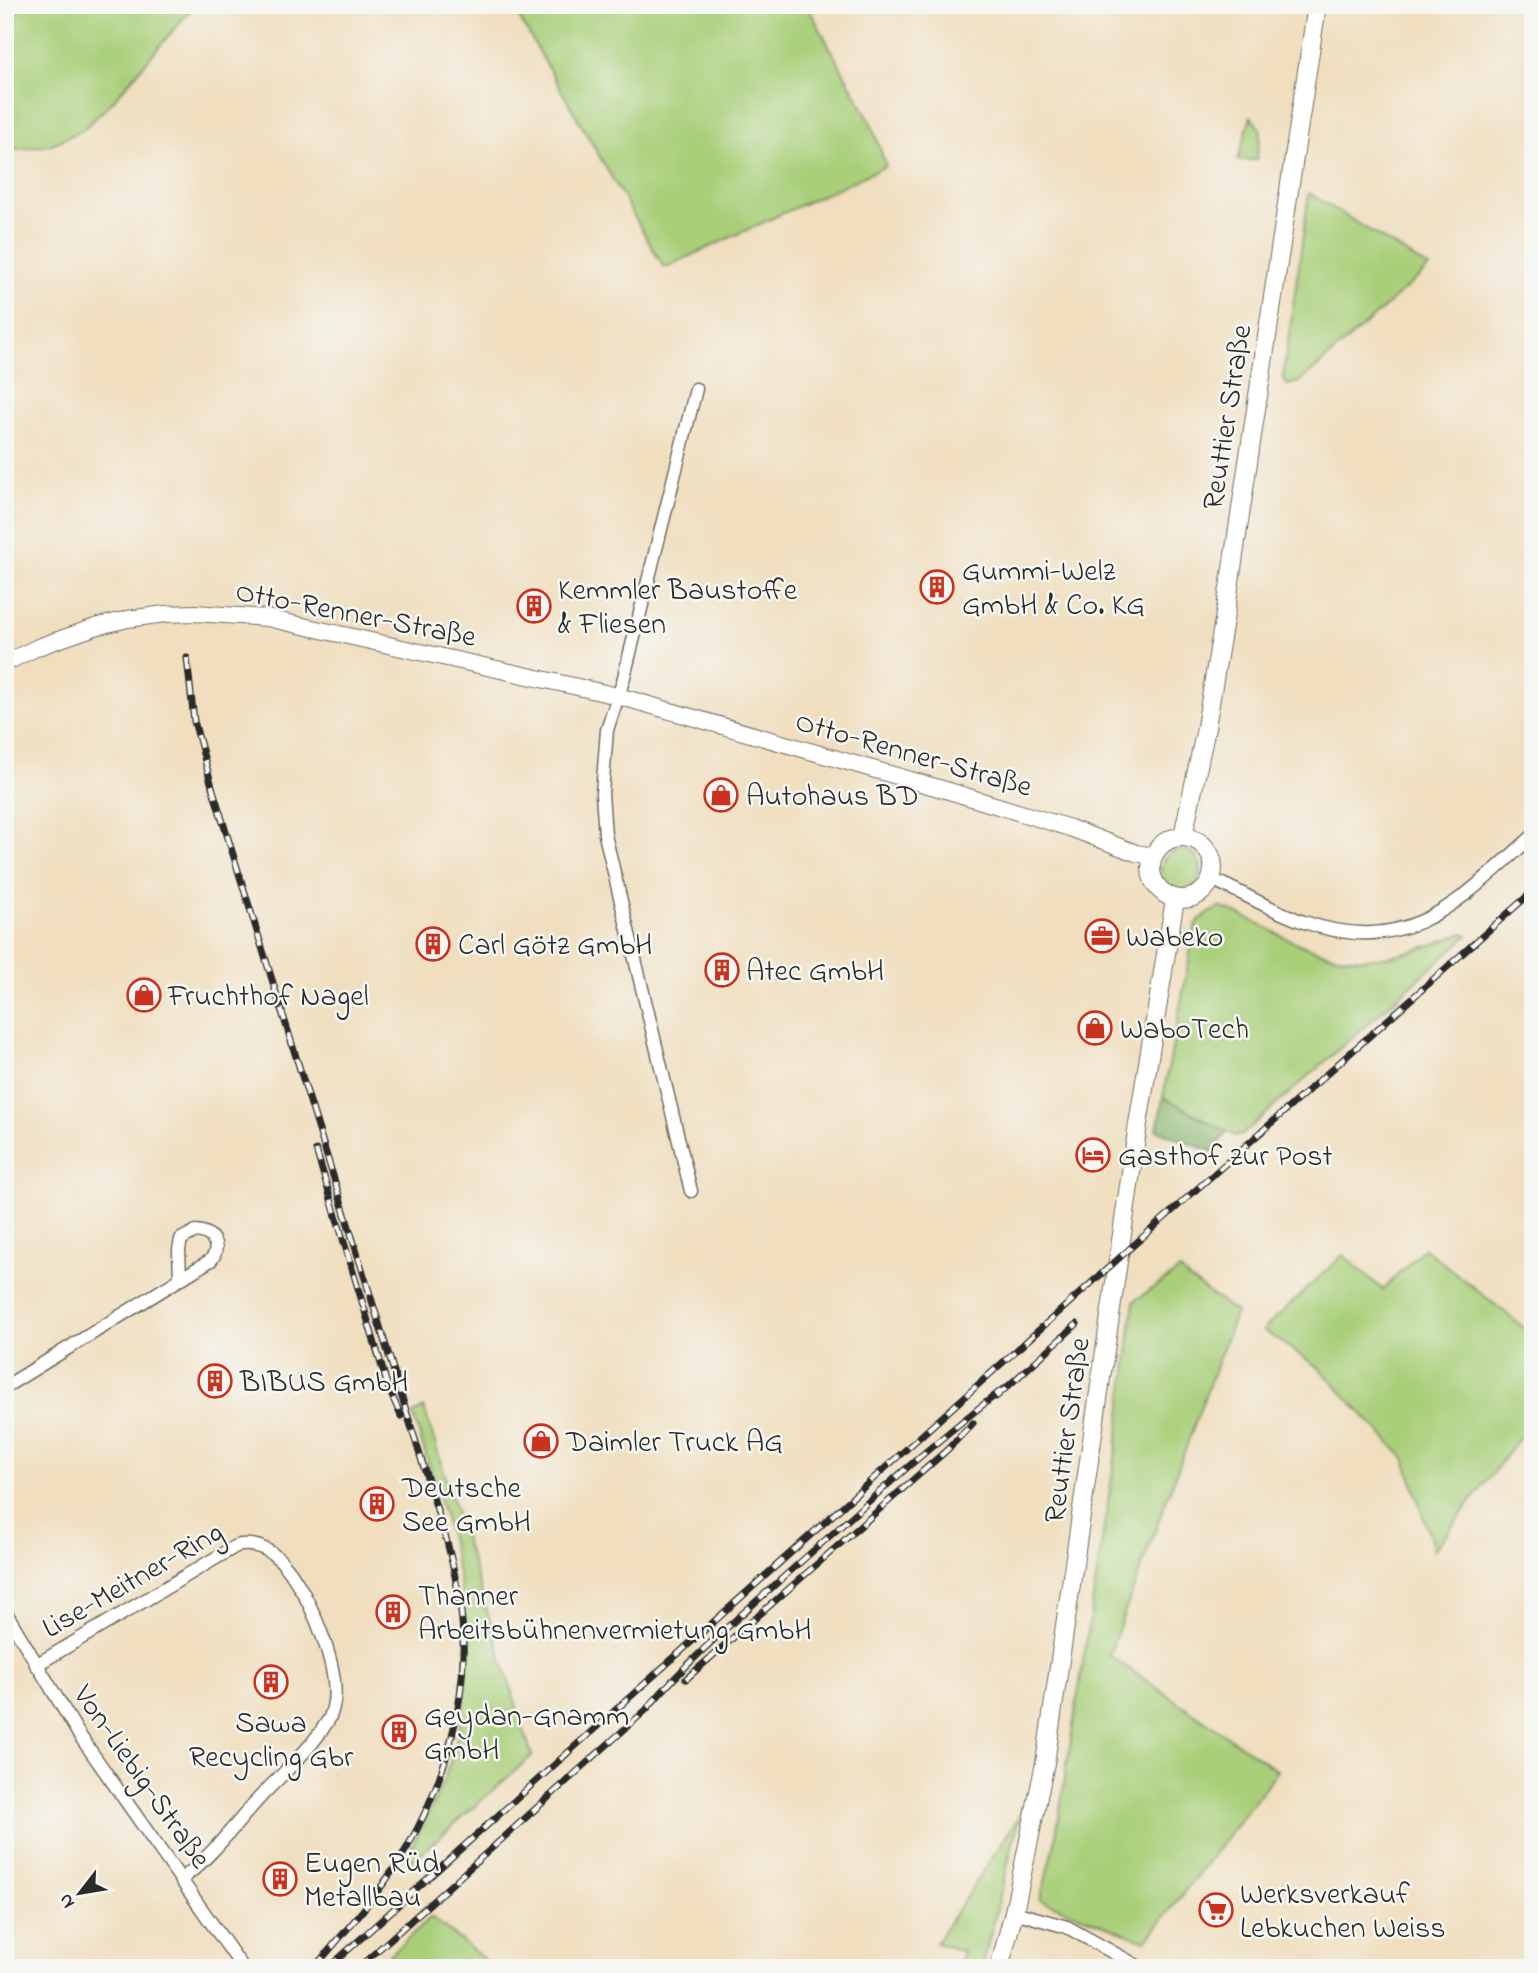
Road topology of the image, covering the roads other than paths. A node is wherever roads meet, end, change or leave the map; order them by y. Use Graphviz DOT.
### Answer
graph roads {
  1 [pos="1317,5"];
  2 [pos="696,389"];
  3 [pos="5,663"];
  4 [pos="618,696"];
  5 [pos="1183,836"];
  6 [pos="1533,836"];
  7 [pos="1153,856"];
  8 [pos="1211,879"];
  9 [pos="1175,899"];
  10 [pos="691,1191"];
  11 [pos="180,1278"];
  12 [pos="5,1387"];
  13 [pos="5,1611"];
  14 [pos="36,1665"];
  15 [pos="182,1879"];
  16 [pos="1014,1912"];
  17 [pos="243,1968"];
  18 [pos="999,1968"];
  19 [pos="1141,1968"];
  1 -- 5 [label="main road, Reuttier Straße"];
  2 -- 4 [label="street"];
  3 -- 4 [label="street, Otto-Renner-Straße"];
  4 -- 7 [label="street, Otto-Renner-Straße"];
  4 -- 10 [label="street"];
  5 -- 7 [label="main road"];
  5 -- 8 [label="main road"];
  6 -- 8 [label="street"];
  7 -- 9 [label="main road"];
  8 -- 9 [label="main road"];
  9 -- 16 [label="main road, Reuttier Straße"];
  11 -- 12 [label="street"];
  13 -- 14 [label="street, Von-Liebig-Straße"];
  14 -- 15 [label="street, Von-Liebig-Straße"];
  14 -- 15 [label="street, Lise-Meitner-Ring"];
  15 -- 17 [label="street, Von-Liebig-Straße"];
  16 -- 18 [label="main road, Reuttier Straße"];
  16 -- 19 [label="street"];
}
